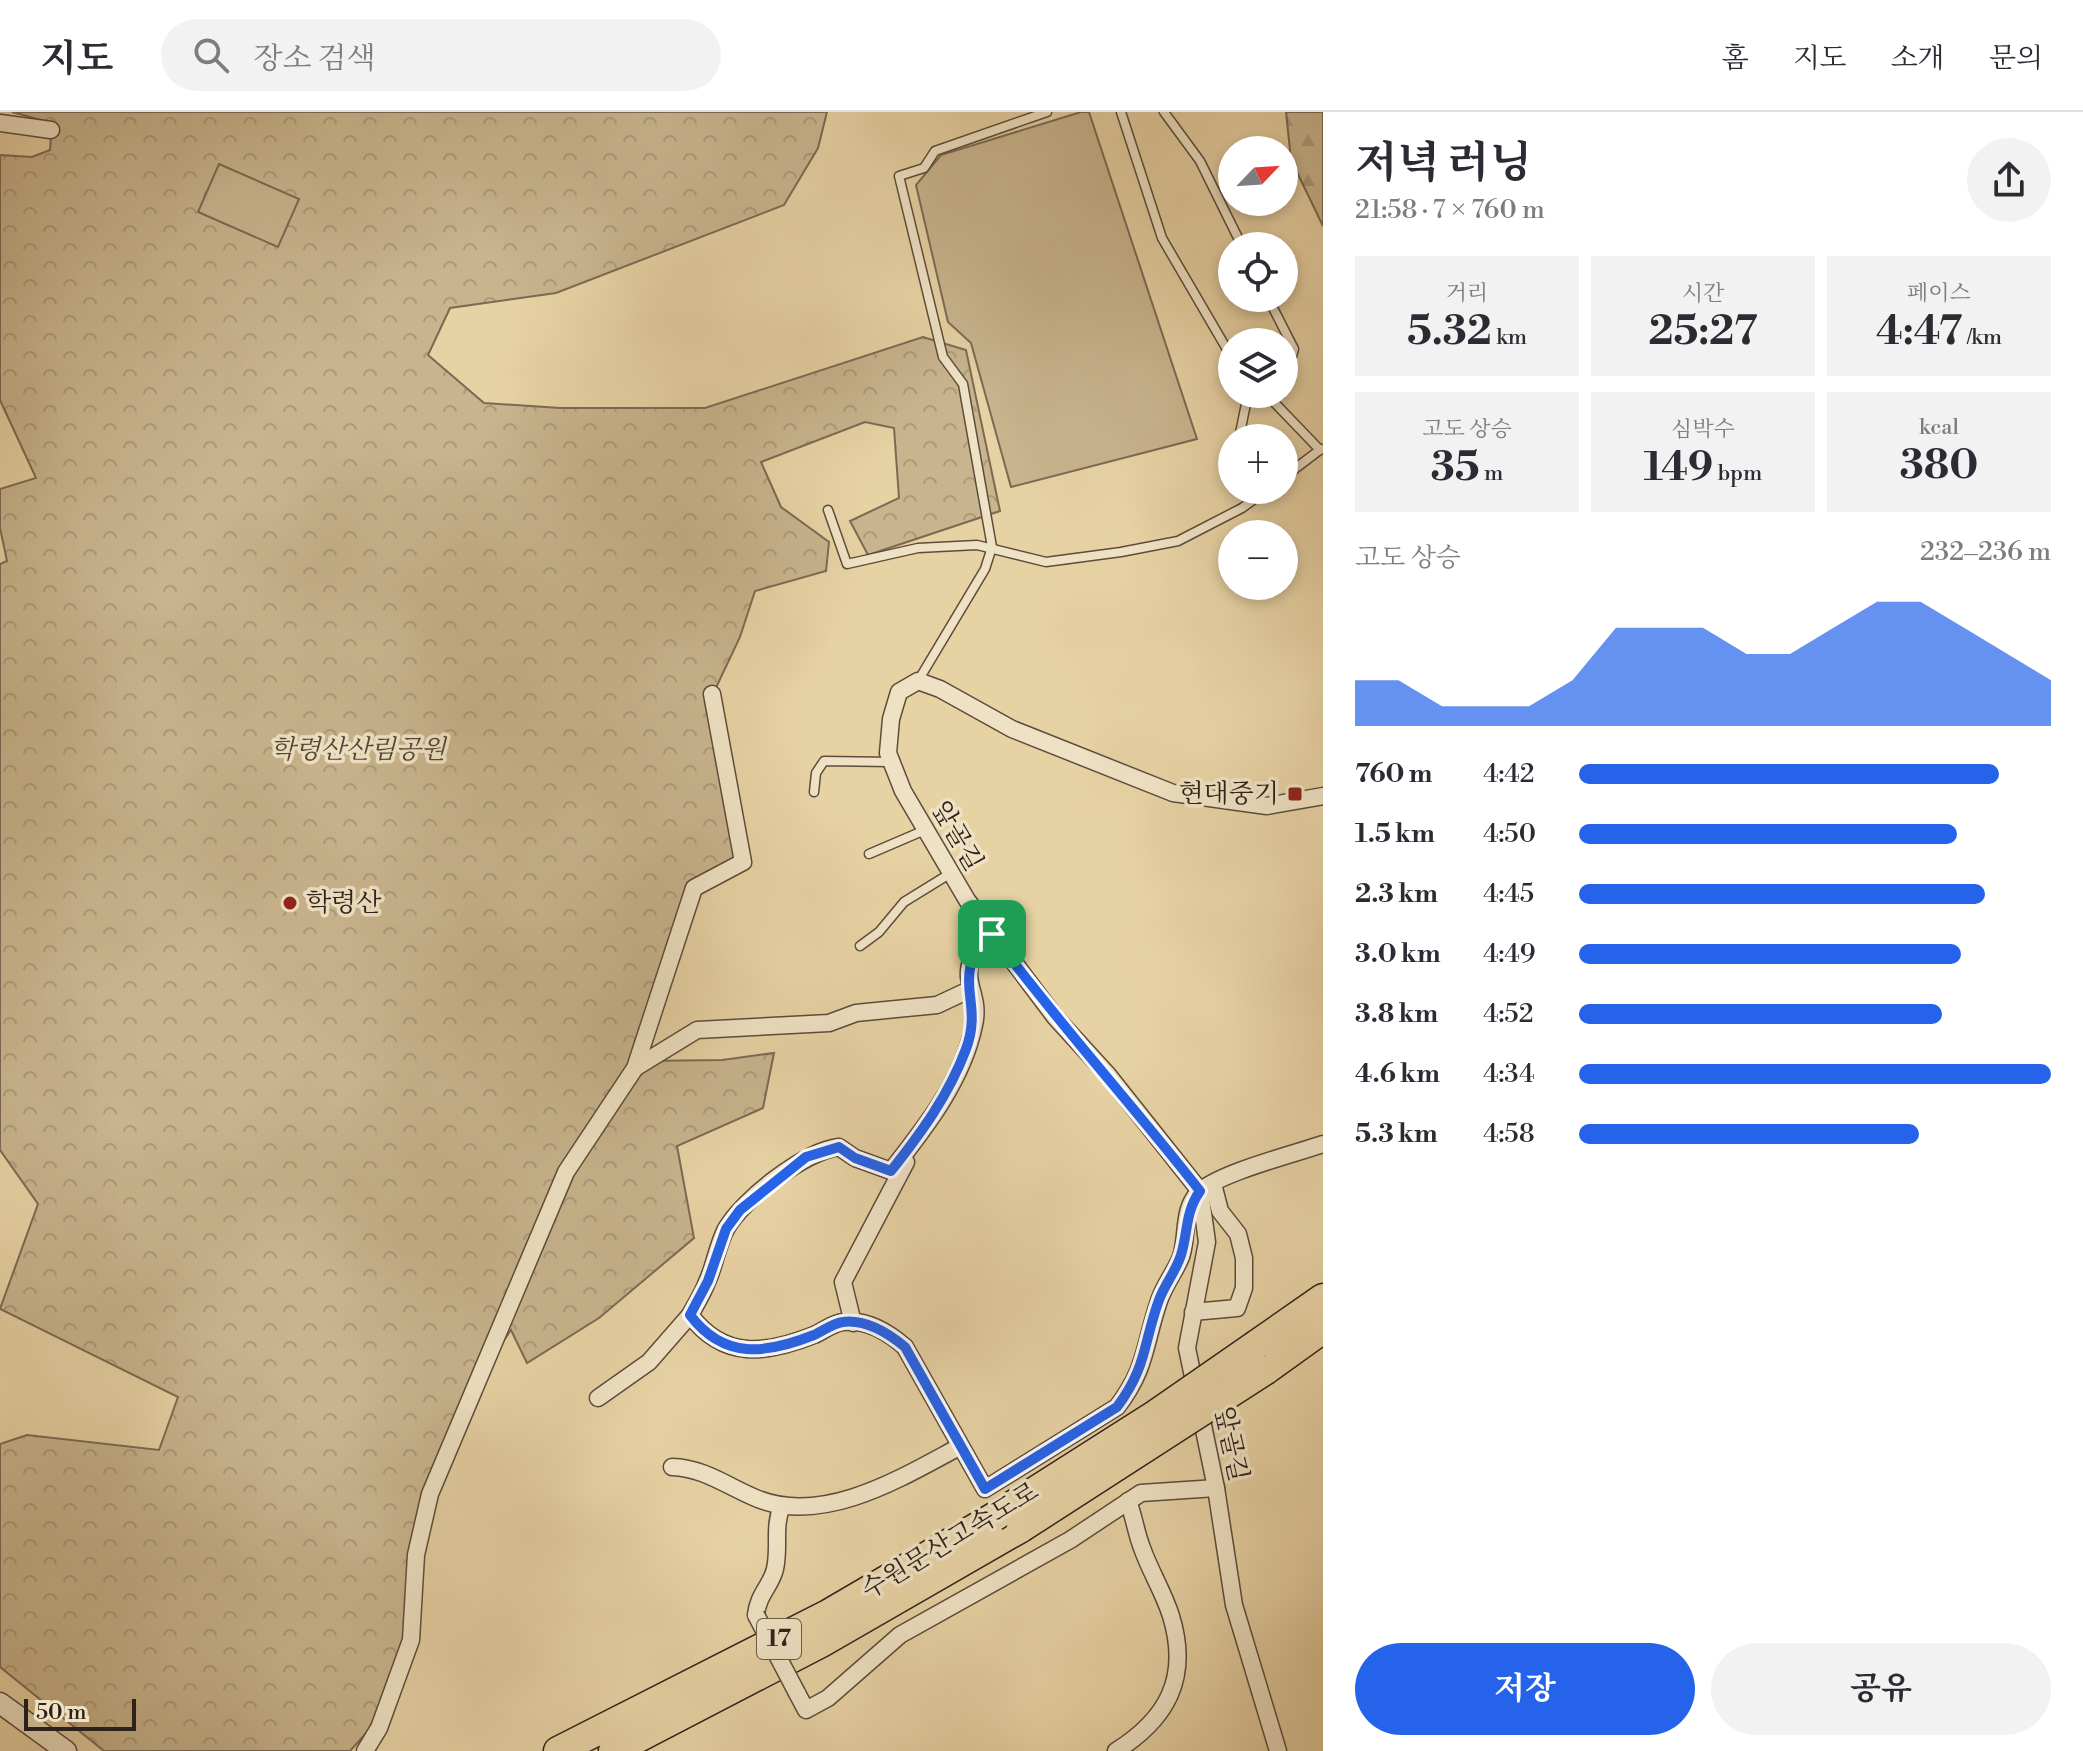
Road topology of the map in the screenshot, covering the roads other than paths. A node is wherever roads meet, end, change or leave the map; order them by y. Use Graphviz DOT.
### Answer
graph roads {
  1 [pos="1047,112"];
  2 [pos="1121,112"];
  3 [pos="1164,112"];
  4 [pos="0,123"];
  5 [pos="51,130"];
  6 [pos="1235,232"];
  7 [pos="1218,334"];
  8 [pos="1280,408"];
  9 [pos="1321,448"];
  10 [pos="1298,466"];
  11 [pos="1248,504"];
  12 [pos="828,510"];
  13 [pos="992,547"];
  14 [pos="918,681"];
  15 [pos="712,694"];
  16 [pos="892,762"];
  17 [pos="814,792"];
  18 [pos="1323,796"];
  19 [pos="925,830"];
  20 [pos="869,854"];
  21 [pos="951,873"];
  22 [pos="992,934"];
  23 [pos="860,946"];
  24 [pos="969,990"];
  25 [pos="635,1068"];
  26 [pos="921,1133"];
  27 [pos="1323,1144"];
  28 [pos="1206,1188"];
  29 [pos="1323,1298"];
  30 [pos="1193,1312"];
  31 [pos="690,1315"];
  32 [pos="853,1323"];
  33 [pos="1323,1329"];
  34 [pos="1262,1357"];
  35 [pos="598,1398"];
  36 [pos="959,1447"];
  37 [pos="672,1467"];
  38 [pos="1216,1488"];
  39 [pos="1128,1501"];
  40 [pos="782,1506"];
  41 [pos="0,1703"];
  42 [pos="1126,1748"];
  43 [pos="66,1751"];
  44 [pos="365,1751"];
  45 [pos="558,1751"];
  46 [pos="613,1751"];
  47 [pos="1278,1751"];
  1 -- 13 [label="lane"];
  2 -- 7 [label="lane"];
  3 -- 6 [label="lane"];
  4 -- 5 [label="street"];
  8 -- 9 [label="lane"];
  9 -- 10 [label="lane"];
  11 -- 13 [label="lane"];
  12 -- 13 [label="lane"];
  13 -- 14 [label="lane"];
  14 -- 16 [label="street, 앞골길"];
  14 -- 18 [label="street"];
  15 -- 25 [label="street"];
  16 -- 17 [label="lane"];
  16 -- 19 [label="street, 앞골길"];
  19 -- 20 [label="lane"];
  19 -- 21 [label="street, 앞골길"];
  21 -- 22 [label="street, 앞골길"];
  21 -- 23 [label="lane"];
  22 -- 24 [label="street"];
  22 -- 28 [label="street, 앞골길"];
  24 -- 25 [label="street"];
  24 -- 26 [label="street"];
  25 -- 44 [label="street"];
  26 -- 31 [label="street"];
  26 -- 32 [label="street"];
  27 -- 28 [label="street"];
  28 -- 30 [label="street, 앞골길"];
  28 -- 30 [label="street"];
  28 -- 36 [label="street"];
  29 -- 34 [label="highway, 수원문산고속도로 / 17"];
  30 -- 38 [label="street, 앞골길"];
  31 -- 32 [label="street"];
  31 -- 35 [label="street"];
  32 -- 36 [label="street"];
  33 -- 34 [label="highway, 수원문산고속도로 / 17"];
  34 -- 45 [label="highway, 수원문산고속도로 / 17, bridge"];
  34 -- 46 [label="highway, 수원문산고속도로 / 17, bridge"];
  36 -- 40 [label="street"];
  37 -- 40 [label="street"];
  38 -- 39 [label="street"];
  38 -- 47 [label="street, 앞골길"];
  39 -- 40 [label="street, bridge"];
  39 -- 42 [label="street"];
  41 -- 43 [label="street"];
}
